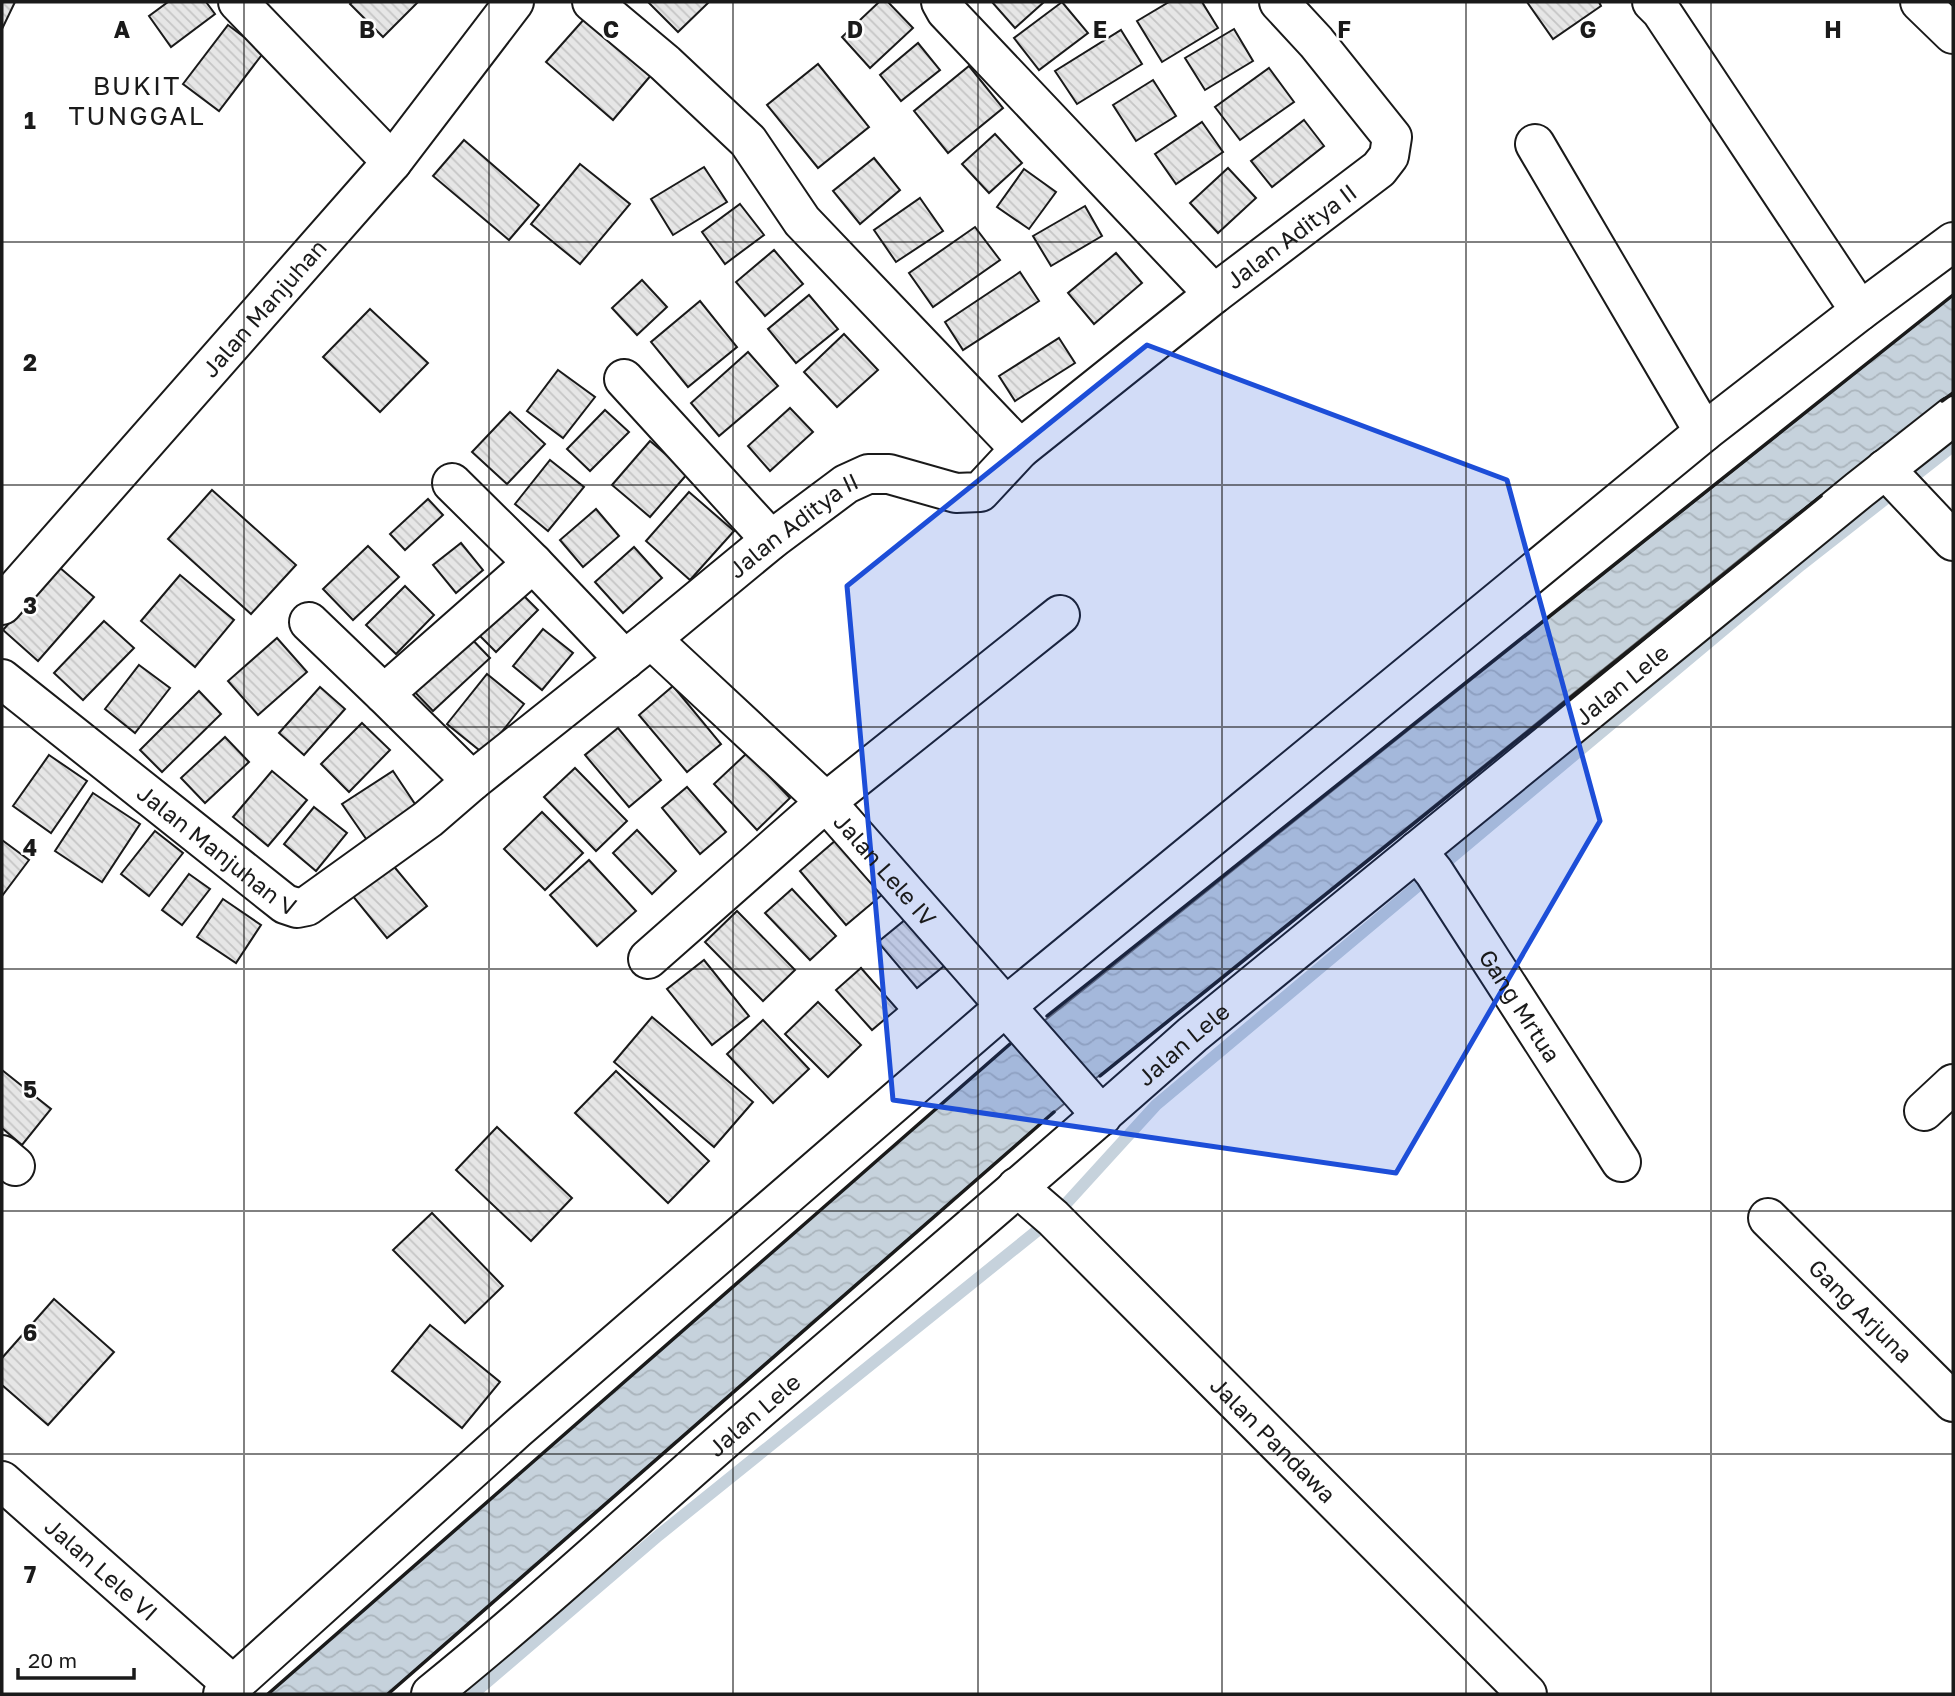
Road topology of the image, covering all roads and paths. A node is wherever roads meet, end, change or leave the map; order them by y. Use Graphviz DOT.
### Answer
graph roads {
  1 [pos="238,2"];
  2 [pos="514,2"];
  3 [pos="592,2"];
  4 [pos="941,2"];
  5 [pos="1279,2"];
  6 [pos="1920,2"];
  7 [pos="1662,5"];
  8 [pos="1953,34"];
  9 [pos="1535,144"];
  10 [pos="392,162"];
  11 [pos="1953,242"];
  12 [pos="1214,294"];
  13 [pos="1860,311"];
  14 [pos="624,379"];
  15 [pos="1953,416"];
  16 [pos="1703,432"];
  17 [pos="1020,449"];
  18 [pos="1885,469"];
  19 [pos="452,483"];
  20 [pos="771,540"];
  21 [pos="1953,541"];
  22 [pos="533,563"];
  23 [pos="2,606"];
  24 [pos="1060,615"];
  25 [pos="309,622"];
  26 [pos="638,649"];
  27 [pos="2,679"];
  28 [pos="384,694"];
  29 [pos="472,781"];
  30 [pos="826,802"];
  31 [pos="1417,851"];
  32 [pos="648,959"];
  33 [pos="1018,1019"];
  34 [pos="1953,1084"];
  35 [pos="1091,1103"];
  36 [pos="1924,1111"];
  37 [pos="1621,1162"];
  38 [pos="1017,1187"];
  39 [pos="1768,1218"];
  40 [pos="1953,1402"];
  41 [pos="2,1481"];
  42 [pos="228,1690"];
  43 [pos="1517,1691"];
  44 [pos="431,1694"];
  1 -- 10 [label="street"];
  2 -- 10 [label="street, Jalan Manjuhan"];
  3 -- 17 [label="street"];
  4 -- 12 [label="street"];
  5 -- 12 [label="street, Jalan Aditya II"];
  6 -- 8 [label="street"];
  7 -- 13 [label="street"];
  9 -- 16 [label="street"];
  10 -- 23 [label="street, Jalan Manjuhan"];
  11 -- 13 [label="street"];
  12 -- 17 [label="street, Jalan Aditya II"];
  13 -- 16 [label="street"];
  14 -- 20 [label="street"];
  15 -- 18 [label="street, Jalan Lele"];
  16 -- 33 [label="street"];
  17 -- 20 [label="street, Jalan Aditya II"];
  18 -- 21 [label="street"];
  18 -- 31 [label="street, Jalan Lele"];
  19 -- 22 [label="street"];
  20 -- 26 [label="street, Jalan Aditya II"];
  22 -- 26 [label="street, Jalan Lele IV"];
  22 -- 28 [label="street"];
  24 -- 30 [label="street"];
  25 -- 28 [label="street"];
  26 -- 29 [label="street, Jalan Aditya II"];
  26 -- 30 [label="street, Jalan Lele IV"];
  27 -- 29 [label="street, Jalan Manjuhan V"];
  28 -- 29 [label="street"];
  30 -- 32 [label="street"];
  30 -- 33 [label="street, Jalan Lele IV"];
  31 -- 35 [label="street, Jalan Lele"];
  31 -- 37 [label="street, Gang Mrtua"];
  33 -- 35 [label="street, Jalan Lele IV"];
  33 -- 42 [label="street"];
  34 -- 36 [label="street"];
  35 -- 38 [label="street, Jalan Lele"];
  38 -- 43 [label="street, Jalan Pandawa"];
  38 -- 44 [label="street, Jalan Lele"];
  39 -- 40 [label="street, Gang Arjuna"];
  41 -- 42 [label="street, Jalan Lele VI"];
}
